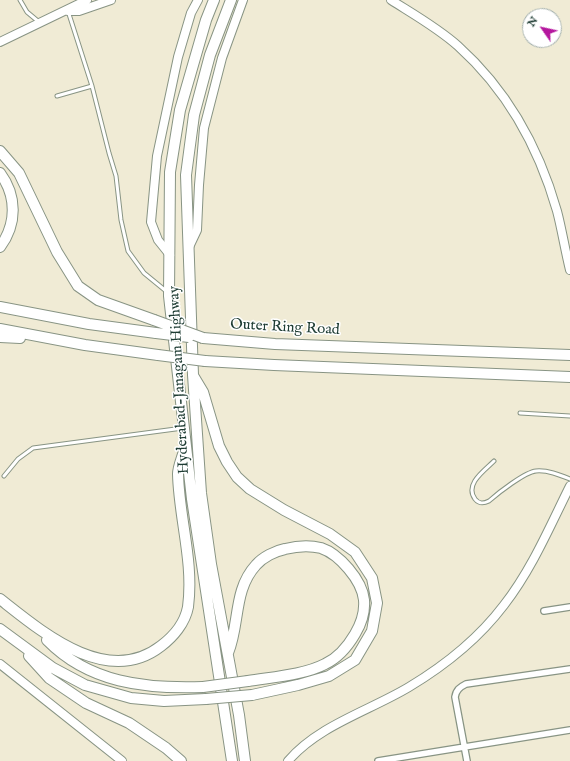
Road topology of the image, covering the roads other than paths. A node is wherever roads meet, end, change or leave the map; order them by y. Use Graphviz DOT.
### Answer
graph roads {
  1 [pos="20,0"];
  2 [pos="87,0"];
  3 [pos="111,0"];
  4 [pos="198,0"];
  5 [pos="206,0"];
  6 [pos="214,0"];
  7 [pos="231,0"];
  8 [pos="239,0"];
  9 [pos="243,0"];
  10 [pos="391,0"];
  11 [pos="68,11"];
  12 [pos="224,16"];
  13 [pos="206,20"];
  14 [pos="41,23"];
  15 [pos="0,42"];
  16 [pos="92,86"];
  17 [pos="57,96"];
  18 [pos="0,151"];
  19 [pos="0,173"];
  20 [pos="0,247"];
  21 [pos="188,249"];
  22 [pos="170,255"];
  23 [pos="570,270"];
  24 [pos="169,293"];
  25 [pos="0,307"];
  26 [pos="0,329"];
  27 [pos="0,337"];
  28 [pos="46,338"];
  29 [pos="203,338"];
  30 [pos="570,355"];
  31 [pos="192,375"];
  32 [pos="570,377"];
  33 [pos="520,413"];
  34 [pos="570,416"];
  35 [pos="184,428"];
  36 [pos="186,445"];
  37 [pos="494,461"];
  38 [pos="4,476"];
  39 [pos="570,479"];
  40 [pos="570,486"];
  41 [pos="0,599"];
  42 [pos="570,607"];
  43 [pos="544,611"];
  44 [pos="33,625"];
  45 [pos="0,629"];
  46 [pos="18,644"];
  47 [pos="228,654"];
  48 [pos="0,664"];
  49 [pos="570,669"];
  50 [pos="570,730"];
  51 [pos="465,747"];
  52 [pos="122,761"];
  53 [pos="181,761"];
  54 [pos="232,761"];
  55 [pos="244,761"];
  56 [pos="288,761"];
  57 [pos="378,761"];
  58 [pos="468,761"];
  1 -- 14 [label="lane"];
  2 -- 11 [label="main road"];
  3 -- 11 [label="main road"];
  4 -- 22 [label="main road"];
  5 -- 13 [label="highway"];
  6 -- 13 [label="highway, Hyderabad-Janagam Highway"];
  7 -- 12 [label="highway, Hyderabad-Janagam Highway"];
  8 -- 12 [label="highway"];
  9 -- 21 [label="main road"];
  10 -- 23 [label="main road"];
  11 -- 14 [label="main road"];
  11 -- 16 [label="lane"];
  12 -- 21 [label="highway, Hyderabad-Janagam Highway"];
  13 -- 22 [label="highway, Hyderabad-Janagam Highway"];
  14 -- 15 [label="main road"];
  16 -- 17 [label="lane"];
  16 -- 24 [label="lane"];
  18 -- 29 [label="highway, bridge"];
  19 -- 20 [label="highway"];
  21 -- 31 [label="highway, Hyderabad-Janagam Highway"];
  22 -- 24 [label="highway, Hyderabad-Janagam Highway"];
  24 -- 35 [label="highway, Hyderabad-Janagam Highway"];
  25 -- 29 [label="highway, Outer Ring Road, bridge"];
  26 -- 28 [label="highway"];
  27 -- 28 [label="highway"];
  28 -- 32 [label="highway, bridge"];
  29 -- 30 [label="highway, Outer Ring Road"];
  31 -- 46 [label="highway, bridge"];
  31 -- 47 [label="highway, Hyderabad-Janagam Highway"];
  33 -- 34 [label="lane"];
  35 -- 36 [label="highway, Hyderabad-Janagam Highway"];
  35 -- 38 [label="lane"];
  36 -- 44 [label="highway"];
  36 -- 54 [label="highway, Hyderabad-Janagam Highway"];
  37 -- 39 [label="lane"];
  40 -- 56 [label="main road"];
  41 -- 44 [label="highway"];
  42 -- 43 [label="street"];
  44 -- 47 [label="highway, bridge"];
  45 -- 46 [label="highway"];
  46 -- 53 [label="highway"];
  47 -- 55 [label="highway, Hyderabad-Janagam Highway"];
  48 -- 52 [label="main road"];
  49 -- 51 [label="street"];
  50 -- 51 [label="street"];
  51 -- 57 [label="street"];
  51 -- 58 [label="street"];
}
